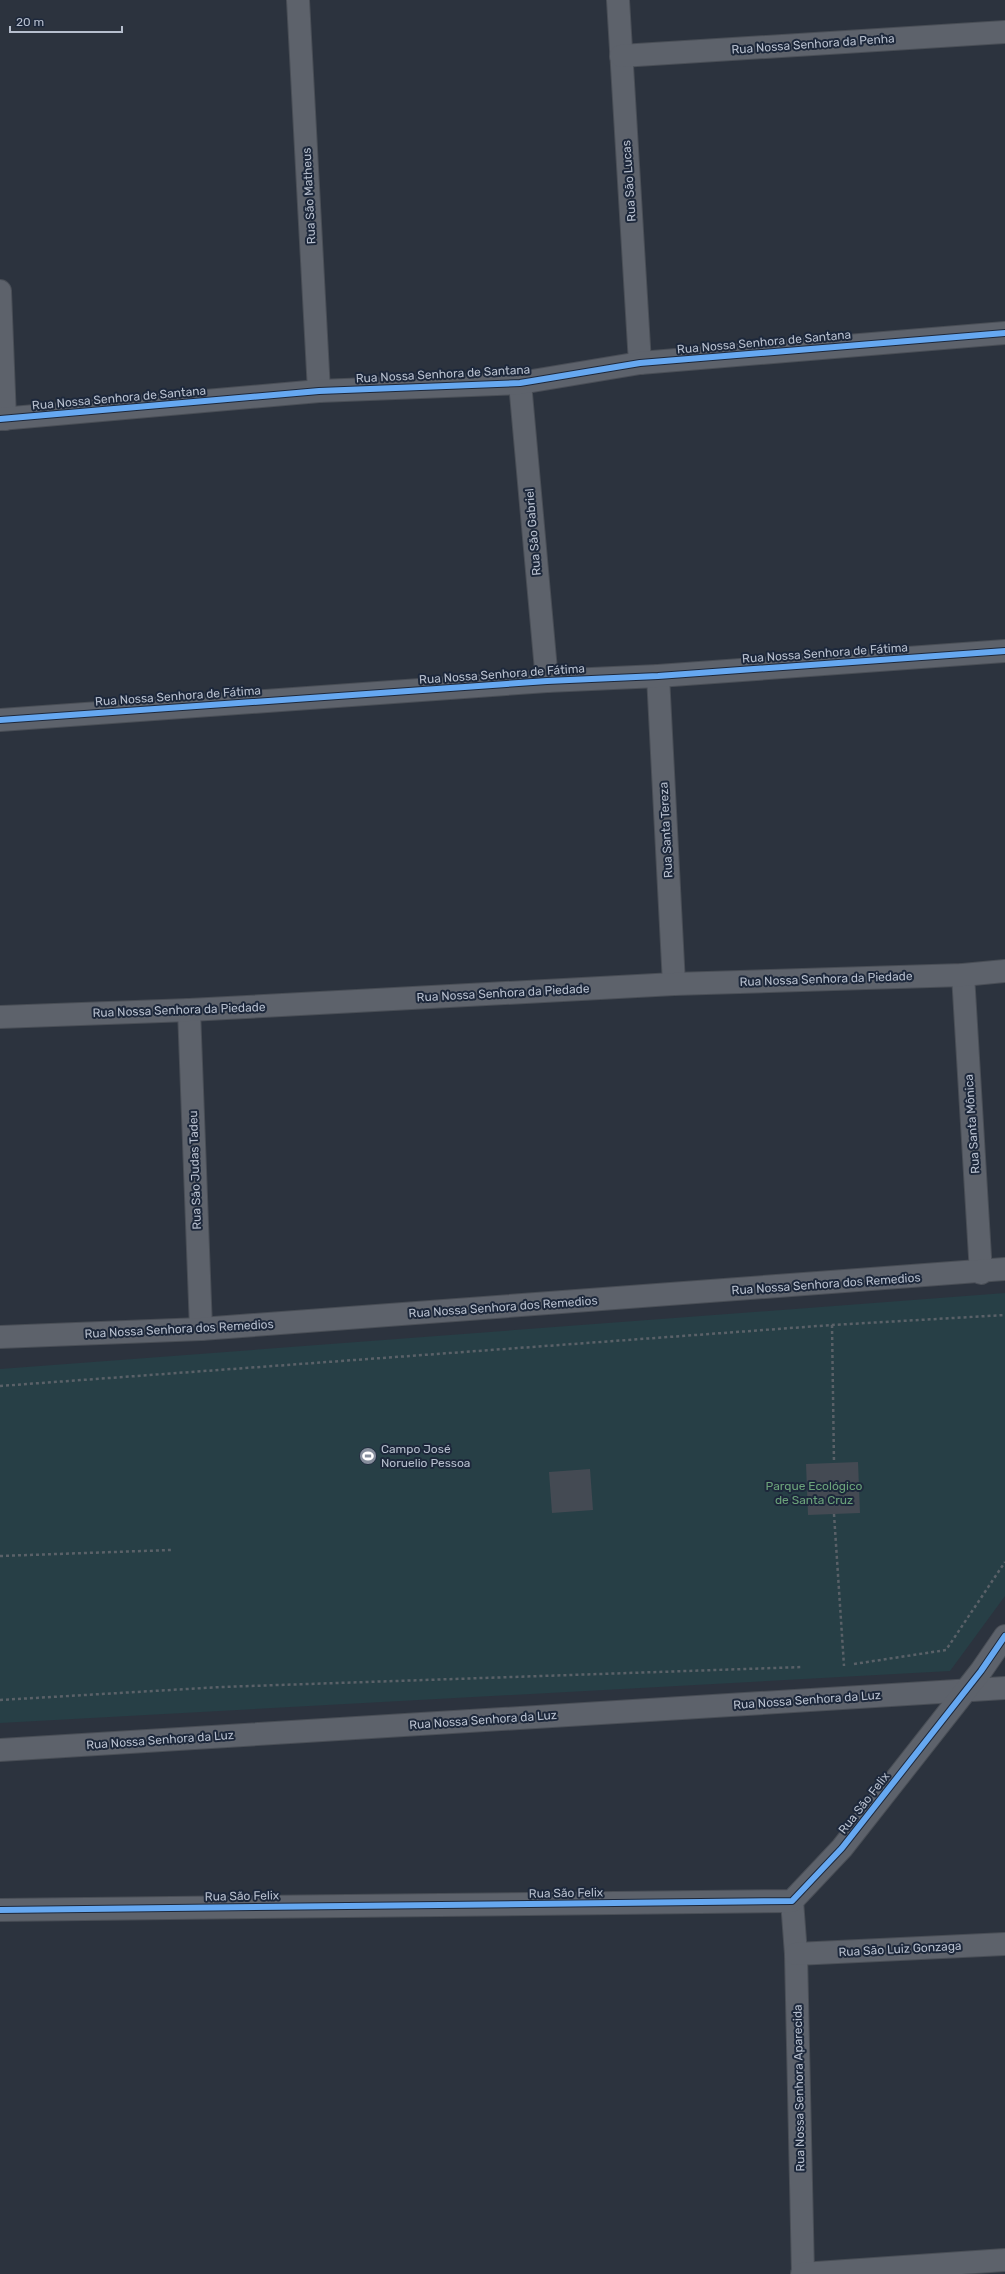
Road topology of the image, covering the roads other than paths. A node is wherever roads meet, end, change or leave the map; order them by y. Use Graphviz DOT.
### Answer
graph roads {
  1 [pos="298,0"];
  2 [pos="618,0"];
  3 [pos="1005,32"];
  4 [pos="621,56"];
  5 [pos="0,291"];
  6 [pos="1005,333"];
  7 [pos="640,363"];
  8 [pos="520,382"];
  9 [pos="319,391"];
  10 [pos="2,419"];
  11 [pos="1005,650"];
  12 [pos="658,676"];
  13 [pos="547,680"];
  14 [pos="0,720"];
  15 [pos="1005,971"];
  16 [pos="963,975"];
  17 [pos="674,984"];
  18 [pos="189,1010"];
  19 [pos="0,1017"];
  20 [pos="1005,1270"];
  21 [pos="981,1273"];
  22 [pos="201,1329"];
  23 [pos="0,1337"];
  24 [pos="1005,1636"];
  25 [pos="1005,1688"];
  26 [pos="967,1690"];
  27 [pos="0,1750"];
  28 [pos="792,1901"];
  29 [pos="0,1910"];
  30 [pos="1005,1944"];
  31 [pos="796,1954"];
  32 [pos="1005,2260"];
  33 [pos="802,2274"];
  1 -- 9 [label="street, Rua São Matheus"];
  2 -- 4 [label="street, Rua São Lucas"];
  3 -- 4 [label="street, Rua Nossa Senhora da Penha"];
  4 -- 7 [label="street, Rua São Lucas"];
  5 -- 10 [label="street"];
  6 -- 7 [label="street, Rua Nossa Senhora de Santana"];
  7 -- 8 [label="street, Rua Nossa Senhora de Santana"];
  8 -- 9 [label="street, Rua Nossa Senhora de Santana"];
  8 -- 13 [label="street, Rua São Gabriel"];
  9 -- 10 [label="street, Rua Nossa Senhora de Santana"];
  11 -- 12 [label="street, Rua Nossa Senhora de Fátima"];
  12 -- 13 [label="street, Rua Nossa Senhora de Fátima"];
  12 -- 17 [label="street, Rua Santa Tereza"];
  13 -- 14 [label="street, Rua Nossa Senhora de Fátima"];
  15 -- 16 [label="street, Rua Nossa Senhora da Piedade"];
  16 -- 17 [label="street, Rua Nossa Senhora da Piedade"];
  16 -- 21 [label="street, Rua Santa Mônica"];
  17 -- 18 [label="street, Rua Nossa Senhora da Piedade"];
  18 -- 19 [label="street, Rua Nossa Senhora da Piedade"];
  18 -- 22 [label="street, Rua São Judas Tadeu"];
  20 -- 21 [label="street, Rua Nossa Senhora dos Remedios"];
  21 -- 22 [label="street, Rua Nossa Senhora dos Remedios"];
  22 -- 23 [label="street, Rua Nossa Senhora dos Remedios"];
  24 -- 26 [label="street, Rua São Felix"];
  25 -- 26 [label="street, Rua Nossa Senhora da Luz"];
  26 -- 27 [label="street, Rua Nossa Senhora da Luz"];
  26 -- 28 [label="street, Rua São Felix"];
  28 -- 29 [label="street, Rua São Felix"];
  28 -- 31 [label="street, Rua Nossa Senhora Aparecida"];
  30 -- 31 [label="street, Rua São Luiz Gonzaga"];
  31 -- 33 [label="street, Rua Nossa Senhora Aparecida"];
  32 -- 33 [label="street"];
}
